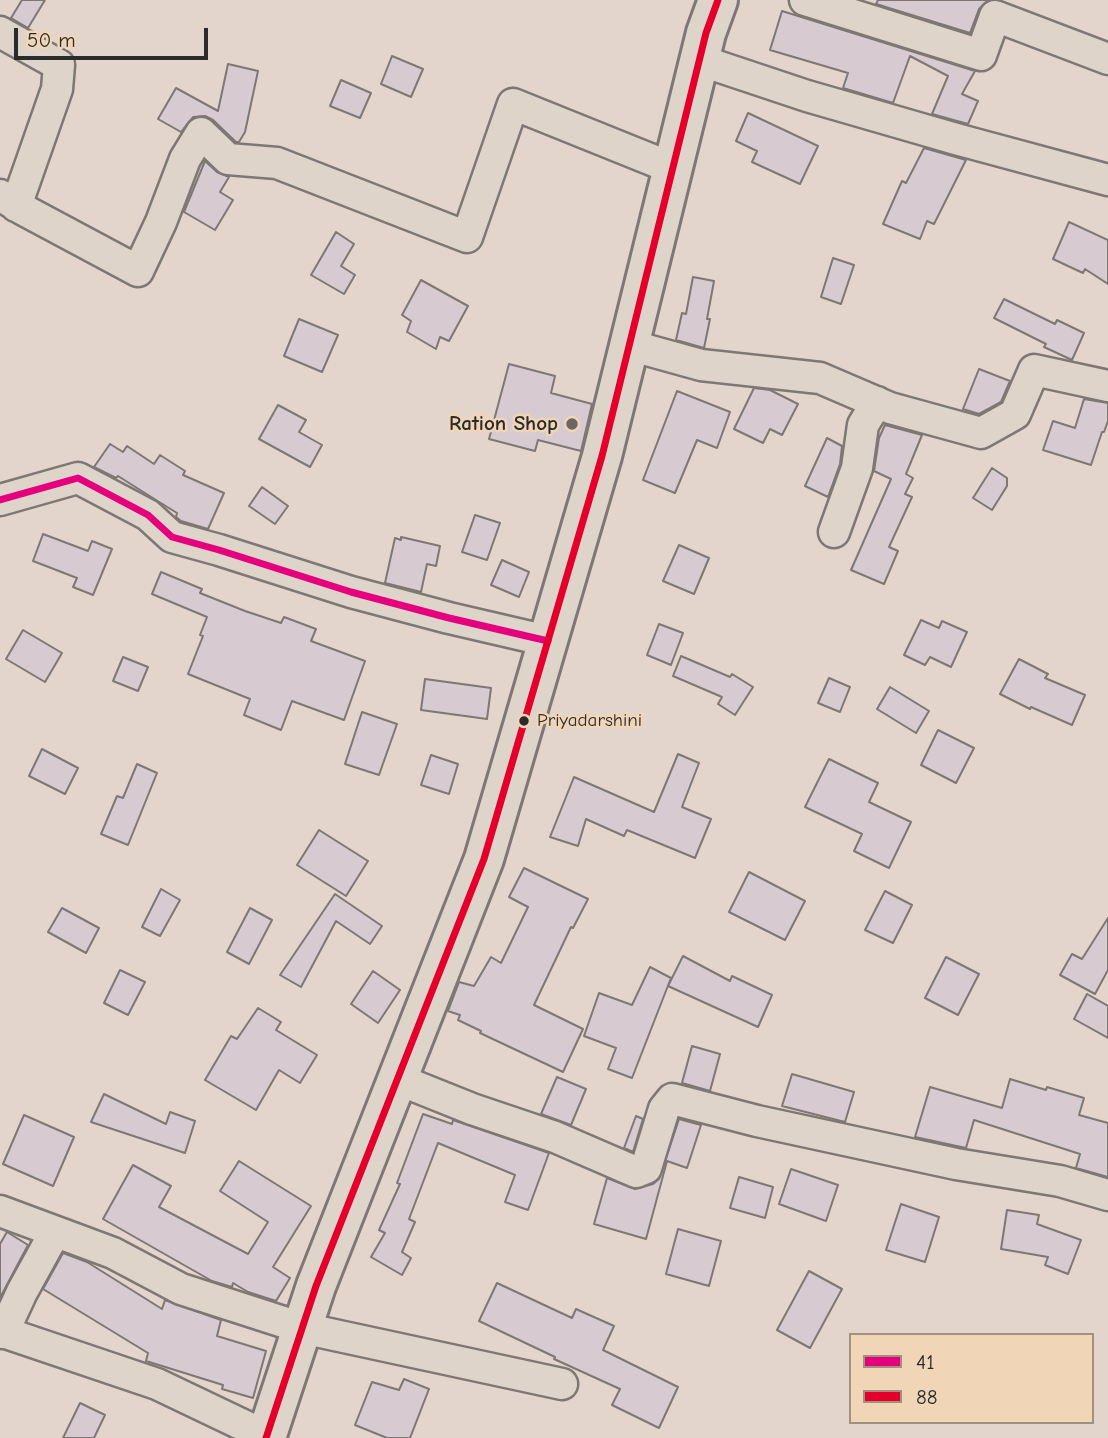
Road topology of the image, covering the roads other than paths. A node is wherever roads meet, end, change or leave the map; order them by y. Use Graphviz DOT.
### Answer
graph roads {
  1 [pos="718,0"];
  2 [pos="805,0"];
  3 [pos="0,32"];
  4 [pos="699,60"];
  5 [pos="1108,60"];
  6 [pos="672,169"];
  7 [pos="1108,180"];
  8 [pos="8,200"];
  9 [pos="629,345"];
  10 [pos="1108,386"];
  11 [pos="877,402"];
  12 [pos="0,500"];
  13 [pos="834,533"];
  14 [pos="548,641"];
  15 [pos="397,1079"];
  16 [pos="1108,1195"];
  17 [pos="0,1211"];
  18 [pos="54,1232"];
  19 [pos="302,1328"];
  20 [pos="2,1332"];
  21 [pos="562,1384"];
  22 [pos="266,1437"];
  1 -- 4 [label="main road"];
  2 -- 5 [label="street"];
  3 -- 8 [label="street"];
  4 -- 6 [label="main road"];
  4 -- 7 [label="street"];
  6 -- 8 [label="street"];
  6 -- 9 [label="main road"];
  9 -- 11 [label="street"];
  9 -- 14 [label="main road"];
  10 -- 11 [label="street"];
  11 -- 13 [label="street"];
  12 -- 14 [label="street"];
  14 -- 15 [label="main road"];
  15 -- 16 [label="street"];
  15 -- 19 [label="main road"];
  17 -- 18 [label="street"];
  18 -- 19 [label="street"];
  18 -- 20 [label="street"];
  19 -- 21 [label="street"];
  19 -- 22 [label="main road"];
  20 -- 22 [label="street"];
}
